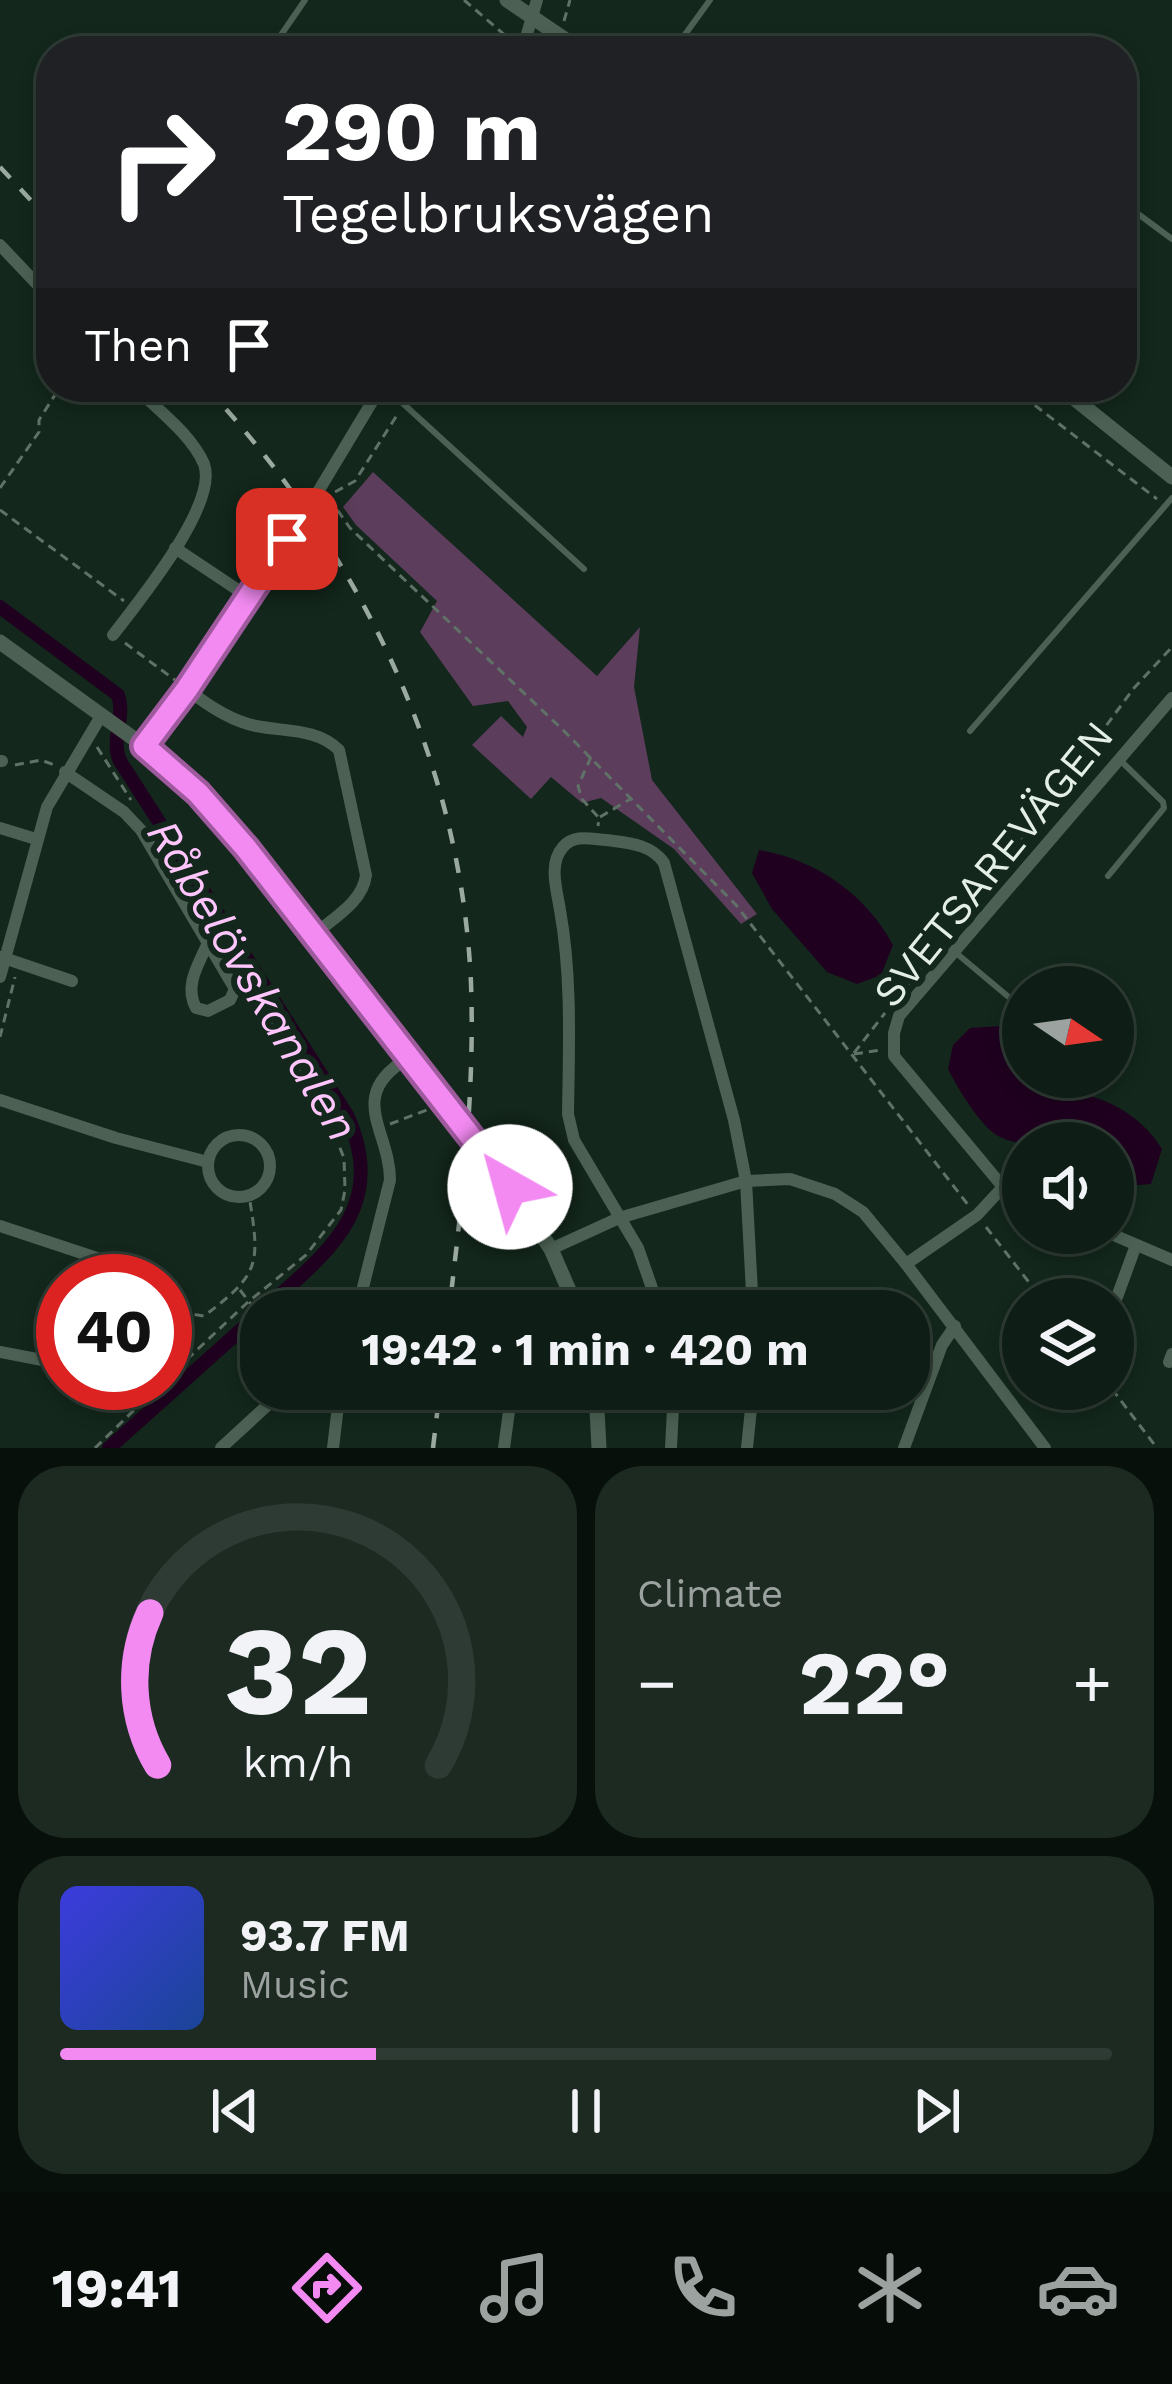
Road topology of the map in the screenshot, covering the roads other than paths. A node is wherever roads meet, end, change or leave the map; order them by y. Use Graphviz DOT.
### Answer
graph roads {
  1 [pos="304,0"];
  2 [pos="507,0"];
  3 [pos="537,0"];
  4 [pos="710,0"];
  5 [pos="532,17"];
  6 [pos="280,36"];
  7 [pos="526,36"];
  8 [pos="559,36"];
  9 [pos="684,36"];
  10 [pos="1137,213"];
  11 [pos="1172,239"];
  12 [pos="0,245"];
  13 [pos="36,283"];
  14 [pos="150,402"];
  15 [pos="374,402"];
  16 [pos="402,402"];
  17 [pos="1079,402"];
  18 [pos="1172,477"];
  19 [pos="1172,498"];
  20 [pos="175,548"];
  21 [pos="584,569"];
  22 [pos="247,596"];
  23 [pos="113,634"];
  24 [pos="0,642"];
  25 [pos="183,686"];
  26 [pos="1172,698"];
  27 [pos="107,720"];
  28 [pos="970,731"];
  29 [pos="138,742"];
  30 [pos="1120,760"];
  31 [pos="65,772"];
  32 [pos="0,828"];
  33 [pos="36,839"];
  34 [pos="1108,876"];
  35 [pos="314,935"];
  36 [pos="208,943"];
  37 [pos="955,952"];
  38 [pos="8,960"];
  39 [pos="0,977"];
  40 [pos="72,982"];
  41 [pos="1002,991"];
  42 [pos="408,1058"];
  43 [pos="0,1100"];
  44 [pos="208,1162"];
  45 [pos="746,1181"];
  46 [pos="1002,1186"];
  47 [pos="1002,1188"];
  48 [pos="619,1218"];
  49 [pos="0,1226"];
  50 [pos="1136,1245"];
  51 [pos="550,1249"];
  52 [pos="85,1254"];
  53 [pos="1172,1260"];
  54 [pos="906,1264"];
  55 [pos="1124,1278"];
  56 [pos="362,1290"];
  57 [pos="570,1290"];
  58 [pos="653,1290"];
  59 [pos="752,1290"];
  60 [pos="955,1326"];
  61 [pos="0,1352"];
  62 [pos="36,1359"];
  63 [pos="930,1375"];
  64 [pos="262,1410"];
  65 [pos="338,1410"];
  66 [pos="509,1410"];
  67 [pos="597,1410"];
  68 [pos="673,1410"];
  69 [pos="751,1410"];
  70 [pos="917,1410"];
  71 [pos="220,1448"];
  72 [pos="333,1448"];
  73 [pos="504,1448"];
  74 [pos="599,1448"];
  75 [pos="671,1448"];
  76 [pos="747,1448"];
  77 [pos="904,1448"];
  78 [pos="1045,1448"];
  1 -- 6 [label="lane"];
  2 -- 5 [label="street"];
  3 -- 5 [label="street"];
  4 -- 9 [label="lane"];
  5 -- 7 [label="street"];
  5 -- 8 [label="street"];
  10 -- 11 [label="lane"];
  12 -- 13 [label="street"];
  14 -- 20 [label="street"];
  15 -- 22 [label="street"];
  16 -- 21 [label="lane"];
  17 -- 18 [label="street"];
  19 -- 28 [label="lane"];
  20 -- 22 [label="street"];
  20 -- 23 [label="street"];
  22 -- 25 [label="street"];
  24 -- 27 [label="street"];
  25 -- 29 [label="street"];
  25 -- 35 [label="street"];
  26 -- 30 [label="street, SVETSAREVÄGEN"];
  27 -- 29 [label="street"];
  27 -- 31 [label="street"];
  29 -- 35 [label="street"];
  30 -- 34 [label="lane"];
  30 -- 37 [label="street, SVETSAREVÄGEN"];
  31 -- 33 [label="street"];
  31 -- 36 [label="street"];
  32 -- 33 [label="street"];
  33 -- 38 [label="street"];
  35 -- 42 [label="street"];
  36 -- 36 [label="street"];
  37 -- 41 [label="lane"];
  37 -- 46 [label="street, SVETSAREVÄGEN"];
  38 -- 39 [label="street"];
  38 -- 40 [label="street"];
  42 -- 51 [label="street"];
  42 -- 56 [label="street"];
  43 -- 44 [label="street"];
  44 -- 44 [label="street"];
  45 -- 48 [label="street"];
  45 -- 48 [label="street"];
  45 -- 54 [label="street"];
  45 -- 59 [label="street"];
  47 -- 54 [label="street"];
  48 -- 51 [label="street"];
  48 -- 58 [label="street"];
  49 -- 52 [label="street"];
  50 -- 53 [label="street"];
  50 -- 55 [label="street"];
  51 -- 57 [label="street"];
  54 -- 60 [label="street"];
  60 -- 63 [label="street"];
  60 -- 78 [label="street"];
  61 -- 62 [label="street"];
  64 -- 71 [label="street"];
  65 -- 72 [label="street"];
  66 -- 73 [label="street"];
  67 -- 74 [label="street"];
  68 -- 75 [label="street"];
  69 -- 76 [label="street"];
  70 -- 77 [label="street"];
}
